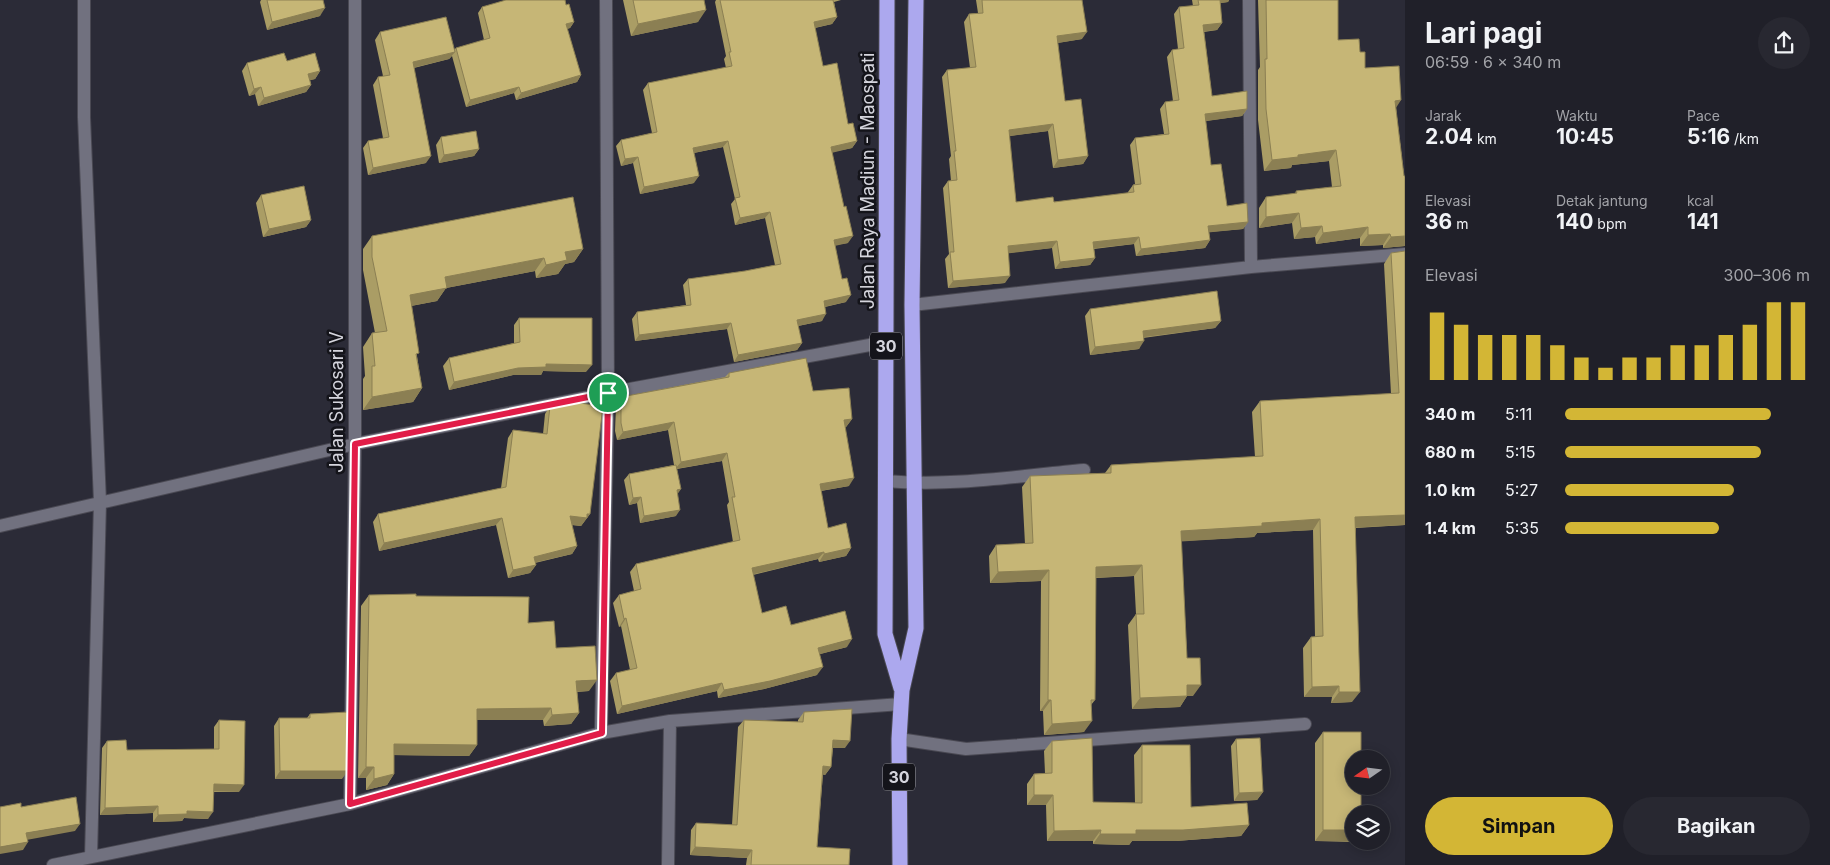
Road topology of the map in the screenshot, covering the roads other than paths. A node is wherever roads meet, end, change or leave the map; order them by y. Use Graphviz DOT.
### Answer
graph roads {
  1 [pos="84,0"];
  2 [pos="355,0"];
  3 [pos="606,0"];
  4 [pos="887,0"];
  5 [pos="916,0"];
  6 [pos="1249,0"];
  7 [pos="1405,254"];
  8 [pos="1252,267"];
  9 [pos="912,305"];
  10 [pos="886,342"];
  11 [pos="608,393"];
  12 [pos="355,444"];
  13 [pos="1084,470"];
  14 [pos="886,481"];
  15 [pos="914,484"];
  16 [pos="100,502"];
  17 [pos="0,526"];
  18 [pos="902,697"];
  19 [pos="670,721"];
  20 [pos="1304,724"];
  21 [pos="602,733"];
  22 [pos="899,739"];
  23 [pos="350,804"];
  24 [pos="91,857"];
  25 [pos="53,865"];
  26 [pos="668,865"];
  27 [pos="900,865"];
  1 -- 16 [label="street"];
  2 -- 12 [label="street, Jalan Sukosari V"];
  3 -- 11 [label="street"];
  4 -- 10 [label="highway, Jalan Raya Madiun - Maospati / 30"];
  5 -- 9 [label="highway, Jalan Raya Madiun - Maospati / 30"];
  6 -- 8 [label="street"];
  7 -- 8 [label="street"];
  8 -- 9 [label="street"];
  9 -- 15 [label="highway, Jalan Raya Madiun - Maospati / 30"];
  10 -- 11 [label="street"];
  10 -- 14 [label="highway, Jalan Raya Madiun - Maospati / 30"];
  11 -- 12 [label="street"];
  11 -- 21 [label="street"];
  12 -- 16 [label="street"];
  12 -- 23 [label="street, Jalan Sukosari V"];
  13 -- 15 [label="street"];
  14 -- 15 [label="street"];
  14 -- 18 [label="highway, Jalan Raya Madiun - Maospati / 30"];
  15 -- 18 [label="highway, Jalan Raya Madiun - Maospati / 30"];
  16 -- 17 [label="street"];
  16 -- 24 [label="street"];
  18 -- 19 [label="street"];
  18 -- 22 [label="highway, Jalan Raya Madiun - Maospati / 30"];
  19 -- 21 [label="street"];
  19 -- 26 [label="street"];
  20 -- 22 [label="street"];
  21 -- 23 [label="street"];
  22 -- 27 [label="highway, Jalan Raya Madiun - Maospati / 30"];
  23 -- 24 [label="street"];
  24 -- 25 [label="street"];
}
